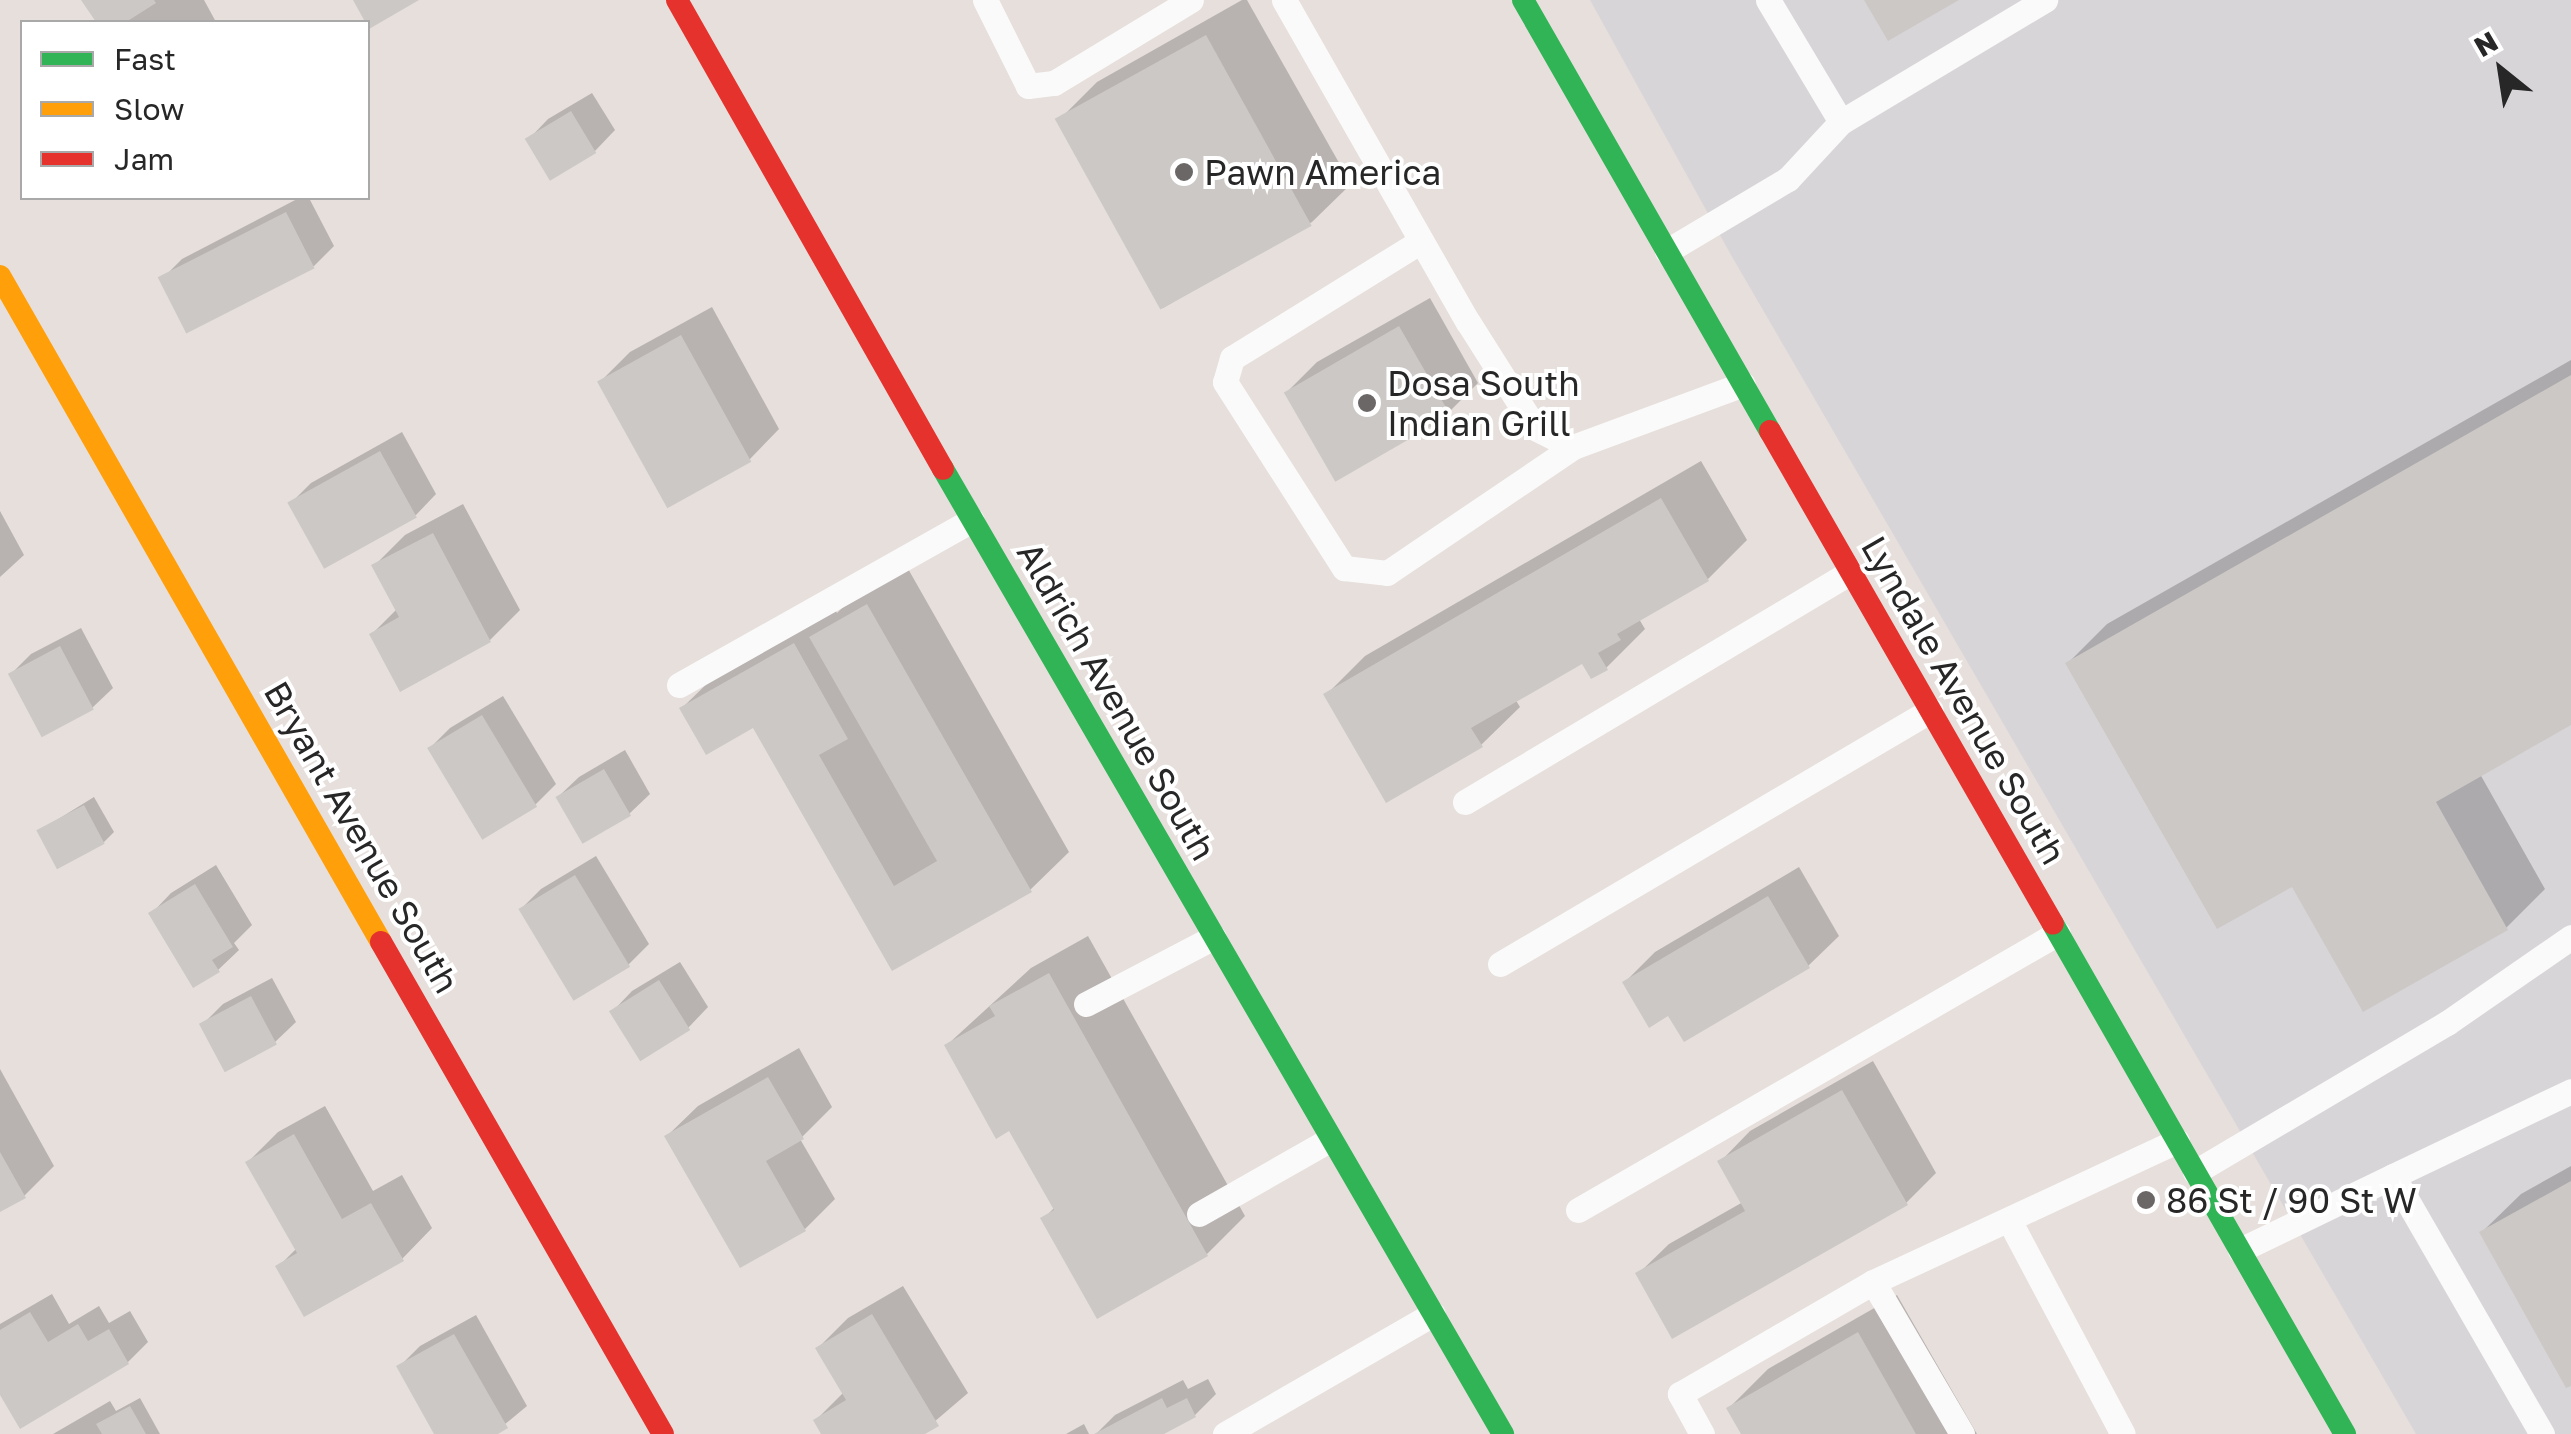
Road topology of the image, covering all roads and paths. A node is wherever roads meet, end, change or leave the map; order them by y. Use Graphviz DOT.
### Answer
graph roads {
  1 [pos="677,0"];
  2 [pos="985,0"];
  3 [pos="1191,0"];
  4 [pos="1284,0"];
  5 [pos="1523,0"];
  6 [pos="1768,0"];
  7 [pos="2045,0"];
  8 [pos="1840,122"];
  9 [pos="1421,241"];
  10 [pos="1667,251"];
  11 [pos="0,276"];
  12 [pos="1743,384"];
  13 [pos="1573,447"];
  14 [pos="972,520"];
  15 [pos="1850,572"];
  16 [pos="680,685"];
  17 [pos="1930,710"];
  18 [pos="1465,802"];
  19 [pos="2058,933"];
  20 [pos="1214,937"];
  21 [pos="2571,937"];
  22 [pos="1500,964"];
  23 [pos="1086,1004"];
  24 [pos="2571,1091"];
  25 [pos="1330,1140"];
  26 [pos="2177,1141"];
  27 [pos="2194,1172"];
  28 [pos="2393,1176"];
  29 [pos="1578,1210"];
  30 [pos="1199,1214"];
  31 [pos="2010,1220"];
  32 [pos="2240,1250"];
  33 [pos="1874,1282"];
  34 [pos="1433,1314"];
  35 [pos="663,1434"];
  36 [pos="1224,1434"];
  37 [pos="1503,1434"];
  38 [pos="1702,1434"];
  39 [pos="1962,1434"];
  40 [pos="2123,1434"];
  41 [pos="2345,1434"];
  42 [pos="2542,1434"];
  1 -- 14 [label="street, Aldrich Avenue South"];
  2 -- 3 [label="lane"];
  4 -- 9 [label="lane"];
  5 -- 10 [label="street, Lyndale Avenue South"];
  6 -- 8 [label="lane"];
  7 -- 8 [label="lane"];
  8 -- 10 [label="lane"];
  9 -- 13 [label="lane"];
  9 -- 13 [label="lane"];
  10 -- 12 [label="street, Lyndale Avenue South"];
  11 -- 35 [label="street, Bryant Avenue South"];
  12 -- 13 [label="lane"];
  12 -- 15 [label="street, Lyndale Avenue South"];
  14 -- 16 [label="lane"];
  14 -- 20 [label="street, Aldrich Avenue South"];
  15 -- 17 [label="street, Lyndale Avenue South"];
  15 -- 18 [label="lane"];
  17 -- 19 [label="street, Lyndale Avenue South"];
  17 -- 22 [label="lane"];
  19 -- 26 [label="street, Lyndale Avenue South"];
  19 -- 29 [label="lane"];
  20 -- 23 [label="lane"];
  20 -- 25 [label="street, Aldrich Avenue South"];
  21 -- 27 [label="lane"];
  24 -- 28 [label="lane"];
  25 -- 30 [label="lane"];
  25 -- 34 [label="street, Aldrich Avenue South"];
  26 -- 27 [label="street, Lyndale Avenue South"];
  26 -- 31 [label="lane"];
  27 -- 32 [label="street, Lyndale Avenue South"];
  28 -- 32 [label="lane"];
  28 -- 42 [label="lane"];
  31 -- 33 [label="lane"];
  31 -- 40 [label="lane"];
  32 -- 41 [label="street, Lyndale Avenue South"];
  33 -- 38 [label="lane"];
  33 -- 39 [label="lane"];
  34 -- 36 [label="lane"];
  34 -- 37 [label="street, Aldrich Avenue South"];
}
